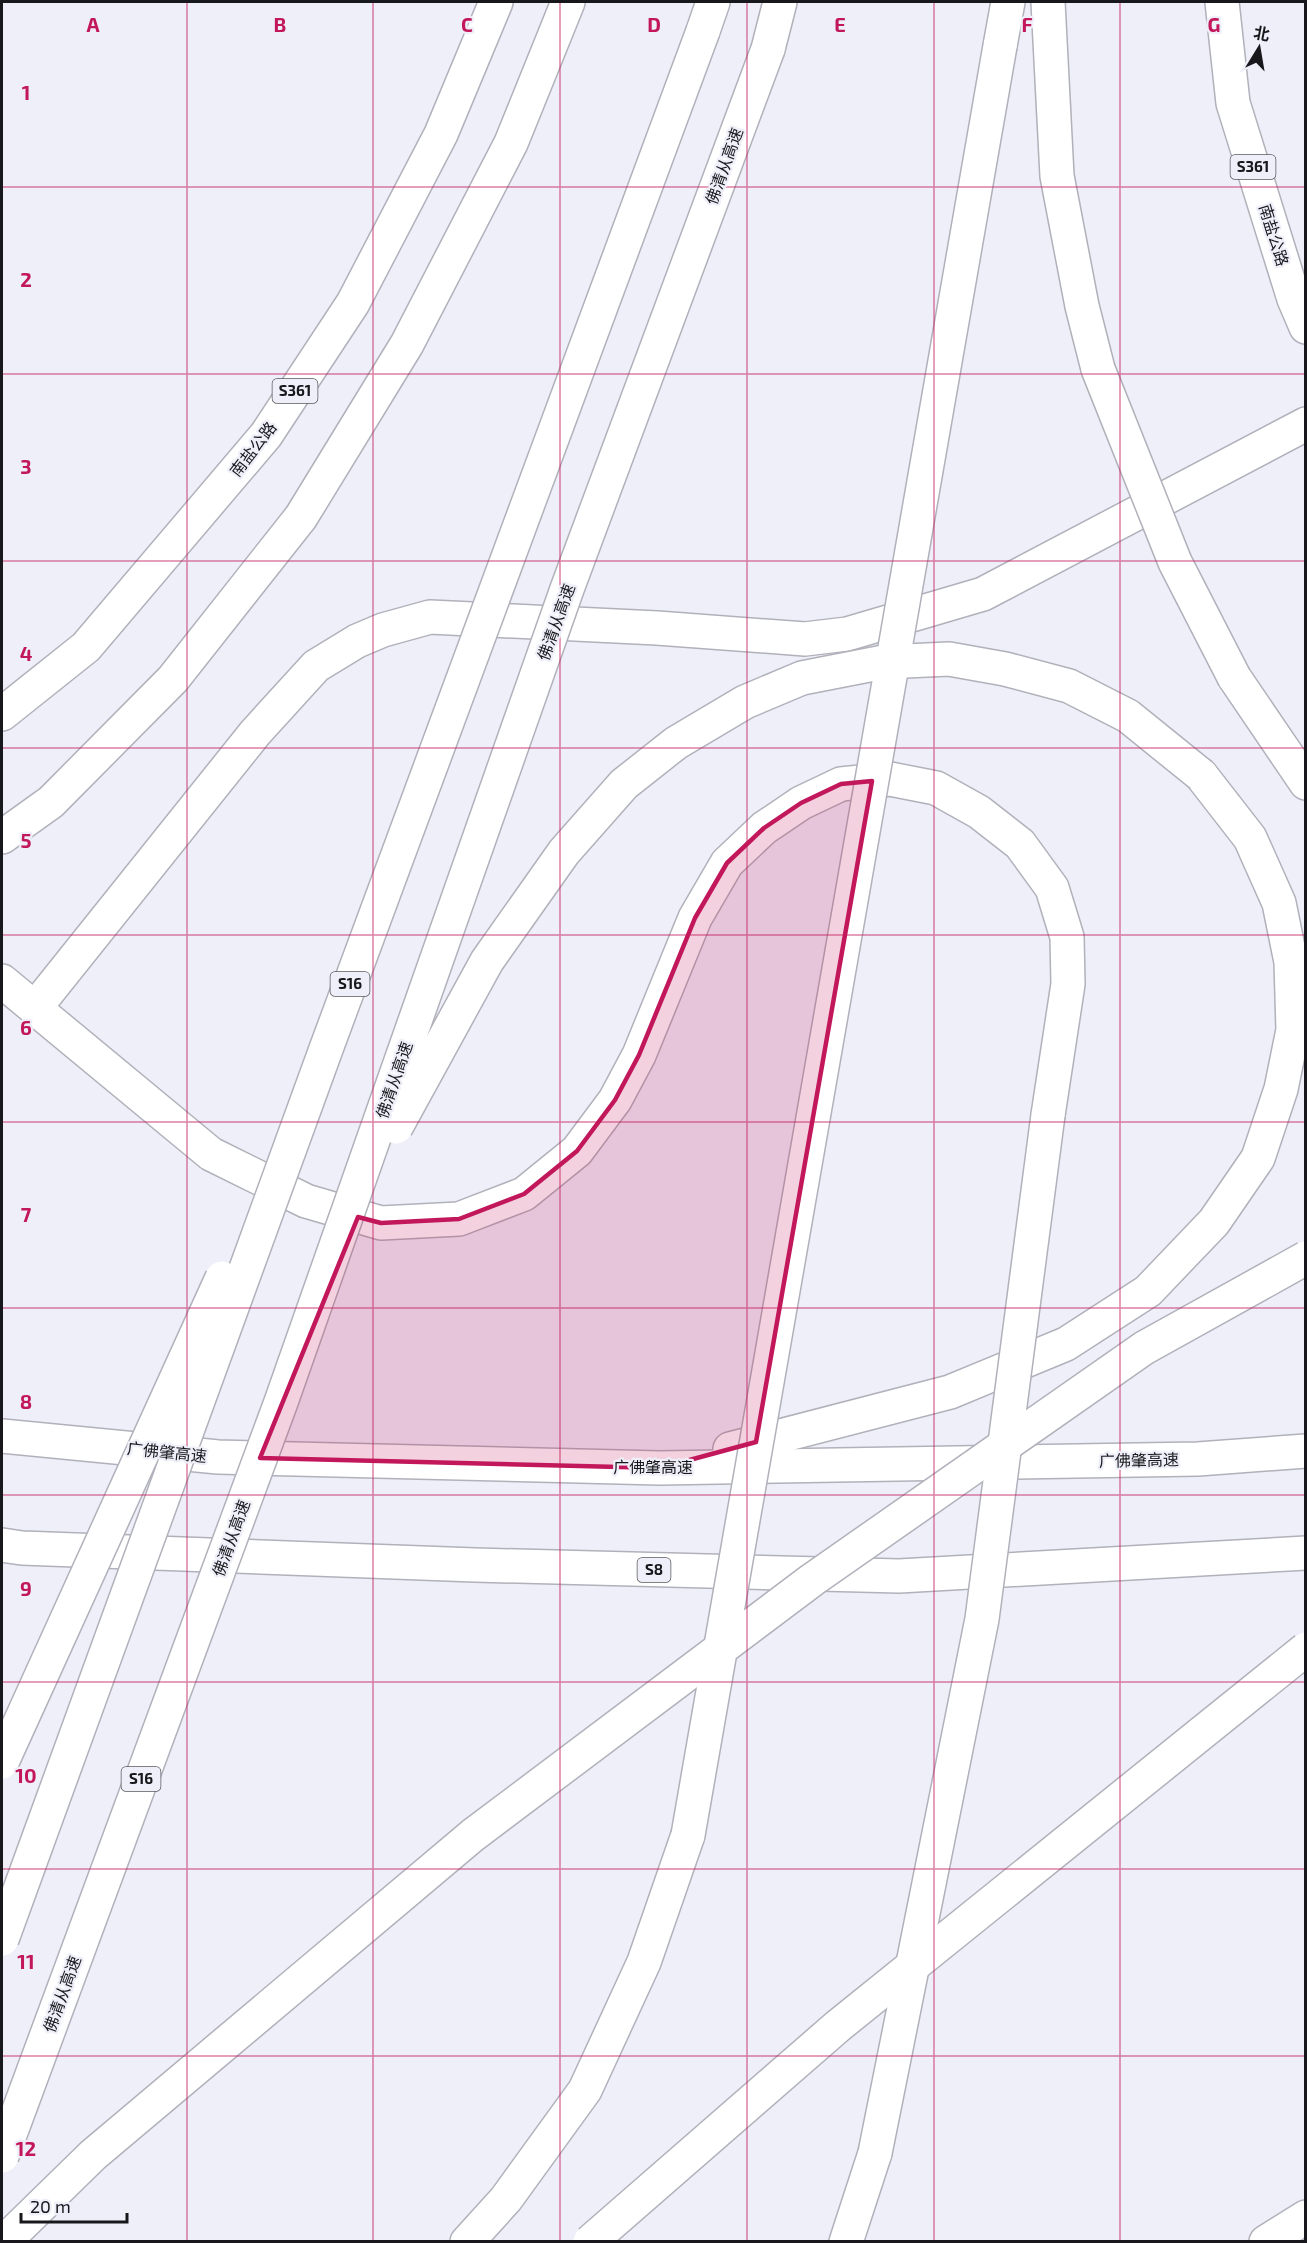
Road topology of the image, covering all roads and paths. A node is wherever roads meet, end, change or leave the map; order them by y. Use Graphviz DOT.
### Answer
graph roads {
  1 [pos="496,2"];
  2 [pos="568,2"];
  3 [pos="780,2"];
  4 [pos="1008,2"];
  5 [pos="1048,2"];
  6 [pos="1221,2"];
  7 [pos="708,16"];
  8 [pos="1305,327"];
  9 [pos="1305,424"];
  10 [pos="2,714"];
  11 [pos="1305,783"];
  12 [pos="2,837"];
  13 [pos="2,981"];
  14 [pos="35,1008"];
  15 [pos="326,1049"];
  16 [pos="1305,1258"];
  17 [pos="281,1402"];
  18 [pos="2,1436"];
  19 [pos="1305,1451"];
  20 [pos="660,1468"];
  21 [pos="8,1547"];
  22 [pos="1305,1553"];
  23 [pos="1305,1649"];
  24 [pos="2,1762"];
  25 [pos="2,1939"];
  26 [pos="2,2156"];
  27 [pos="1305,2217"];
  28 [pos="4,2241"];
  29 [pos="467,2241"];
  30 [pos="590,2241"];
  31 [pos="846,2241"];
  32 [pos="1266,2241"];
  1 -- 10 [label="main road, 南盐公路 / S361"];
  2 -- 12 [label="main road"];
  3 -- 17 [label="main road, 佛清从高速 / S16, bridge"];
  4 -- 29 [label="main road, bridge"];
  5 -- 11 [label="main road, bridge"];
  6 -- 8 [label="main road, 南盐公路 / S361"];
  7 -- 15 [label="main road, S16, bridge"];
  9 -- 14 [label="main road"];
  13 -- 14 [label="main road"];
  14 -- 31 [label="main road, bridge"];
  15 -- 24 [label="main road, bridge"];
  15 -- 25 [label="main road, S16, bridge"];
  16 -- 28 [label="main road, bridge"];
  17 -- 20 [label="main road, bridge"];
  17 -- 26 [label="main road, 佛清从高速 / S16, bridge"];
  18 -- 20 [label="main road, 广佛肇高速"];
  19 -- 20 [label="main road, 广佛肇高速"];
  21 -- 22 [label="main road, S8"];
  23 -- 30 [label="main road, bridge"];
  27 -- 32 [label="main road"];
}
